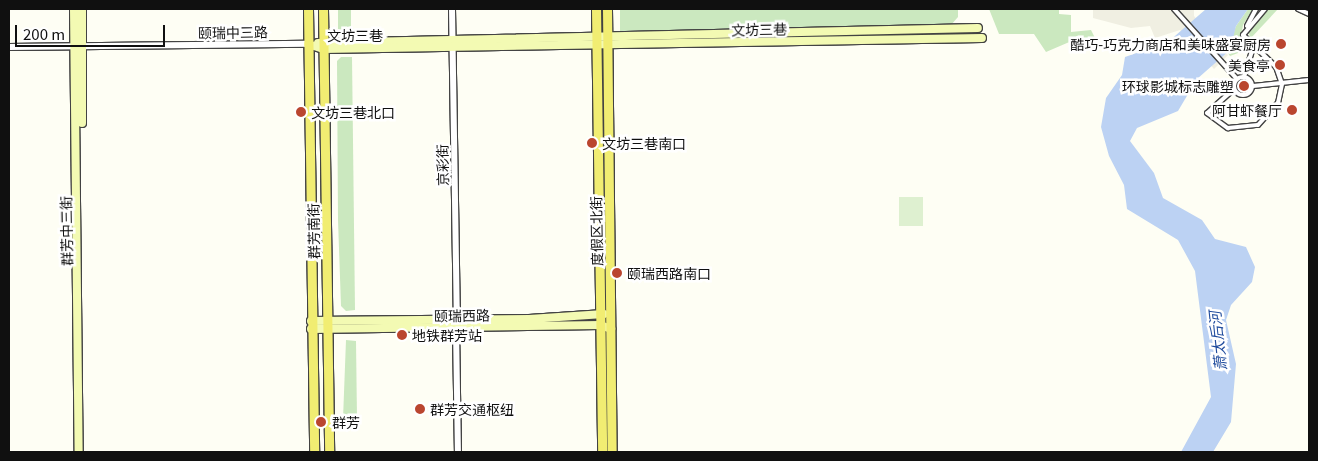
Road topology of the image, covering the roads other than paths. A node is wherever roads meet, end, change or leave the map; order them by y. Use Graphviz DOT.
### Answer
graph roads {
  1 [pos="74,9"];
  2 [pos="82,9"];
  3 [pos="308,9"];
  4 [pos="323,9"];
  5 [pos="452,9"];
  6 [pos="596,9"];
  7 [pos="607,9"];
  8 [pos="1174,9"];
  9 [pos="1256,9"];
  10 [pos="1265,9"];
  11 [pos="1298,9"];
  12 [pos="1309,14"];
  13 [pos="1247,26"];
  14 [pos="978,28"];
  15 [pos="596,33"];
  16 [pos="608,33"];
  17 [pos="982,38"];
  18 [pos="308,44"];
  19 [pos="452,44"];
  20 [pos="596,44"];
  21 [pos="607,44"];
  22 [pos="324,45"];
  23 [pos="78,46"];
  24 [pos="9,47"];
  25 [pos="1253,47"];
  26 [pos="1244,77"];
  27 [pos="1237,79"];
  28 [pos="1309,80"];
  29 [pos="1282,84"];
  30 [pos="1253,86"];
  31 [pos="1234,88"];
  32 [pos="611,312"];
  33 [pos="600,315"];
  34 [pos="456,324"];
  35 [pos="311,325"];
  36 [pos="328,325"];
  37 [pos="600,325"];
  38 [pos="611,329"];
  39 [pos="79,452"];
  40 [pos="84,452"];
  41 [pos="314,452"];
  42 [pos="329,452"];
  43 [pos="458,452"];
  44 [pos="602,452"];
  45 [pos="612,452"];
  1 -- 23 [label="main road, 群芳中三街"];
  2 -- 23 [label="main road, 群芳中三街"];
  3 -- 18 [label="main road, 群芳南街"];
  4 -- 22 [label="main road, 群芳南街"];
  5 -- 19 [label="street, 京彩街"];
  6 -- 15 [label="main road, 度假区北街"];
  7 -- 16 [label="main road, 度假区北街"];
  8 -- 27 [label="street"];
  9 -- 13 [label="street"];
  10 -- 13 [label="street"];
  11 -- 12 [label="street"];
  13 -- 25 [label="street"];
  14 -- 16 [label="main road, 文坊三巷"];
  15 -- 16 [label="main road, 文坊三巷"];
  15 -- 19 [label="main road, 文坊三巷"];
  15 -- 20 [label="main road, 度假区北街"];
  16 -- 21 [label="main road, 度假区北街"];
  17 -- 21 [label="main road, 文坊三巷"];
  18 -- 22 [label="main road, 文坊三巷"];
  18 -- 23 [label="street, 颐瑞中三路"];
  18 -- 35 [label="main road, 群芳南街"];
  19 -- 20 [label="main road, 文坊三巷"];
  19 -- 22 [label="main road, 文坊三巷"];
  19 -- 34 [label="street, 京彩街"];
  20 -- 21 [label="main road, 文坊三巷"];
  20 -- 33 [label="main road, 度假区北街"];
  21 -- 32 [label="main road, 度假区北街"];
  22 -- 36 [label="main road, 群芳南街"];
  23 -- 24 [label="street, 颐瑞中三路"];
  23 -- 39 [label="main road, 群芳中三街"];
  23 -- 40 [label="main road, 群芳中三街"];
  25 -- 26 [label="street"];
  25 -- 29 [label="street"];
  26 -- 27 [label="street"];
  26 -- 30 [label="street"];
  27 -- 31 [label="street"];
  28 -- 29 [label="street"];
  29 -- 30 [label="street"];
  29 -- 31 [label="street"];
  30 -- 31 [label="street"];
  32 -- 33 [label="main road, 颐瑞西路"];
  32 -- 38 [label="main road, 度假区北街"];
  33 -- 34 [label="main road, 颐瑞西路"];
  33 -- 37 [label="main road, 度假区北街"];
  34 -- 36 [label="main road, 颐瑞西路"];
  34 -- 37 [label="main road, 颐瑞西路"];
  34 -- 43 [label="street, 京彩街"];
  35 -- 36 [label="main road, 颐瑞西路"];
  35 -- 41 [label="main road, 群芳南街"];
  36 -- 42 [label="main road, 群芳南街"];
  37 -- 38 [label="main road, 颐瑞西路"];
  37 -- 44 [label="main road, 度假区北街"];
  38 -- 45 [label="main road, 度假区北街"];
}
